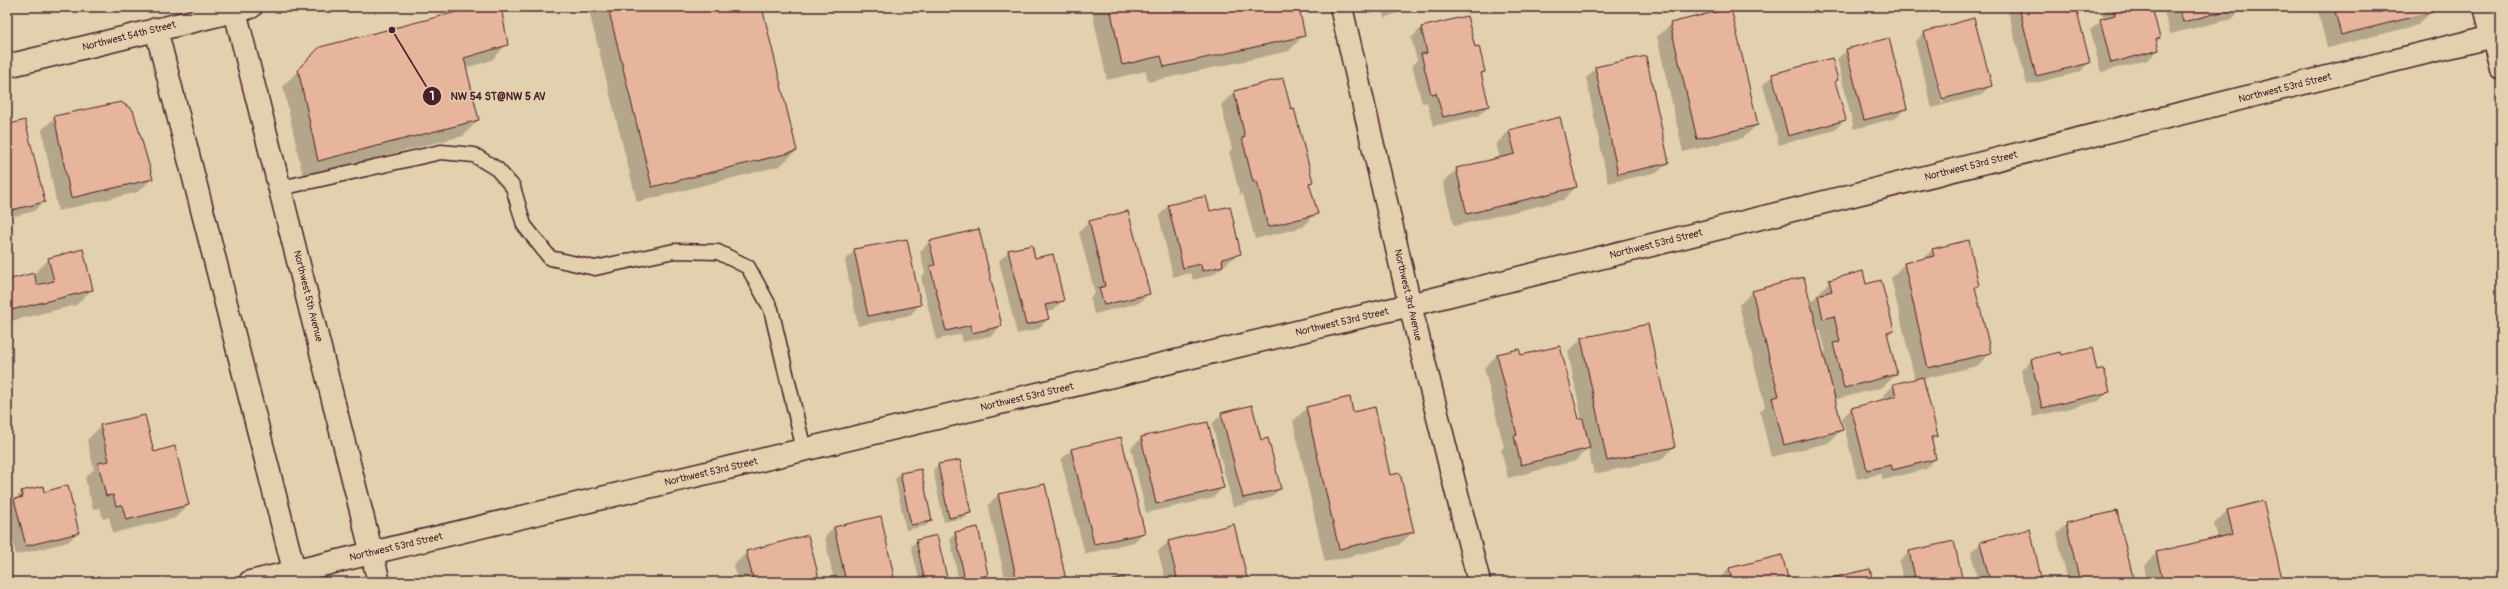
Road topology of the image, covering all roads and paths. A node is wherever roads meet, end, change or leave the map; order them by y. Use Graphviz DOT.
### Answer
graph roads {
  1 [pos="1341,7"];
  2 [pos="2486,7"];
  3 [pos="243,9"];
  4 [pos="156,29"];
  5 [pos="2497,35"];
  6 [pos="7,66"];
  7 [pos="2501,68"];
  8 [pos="281,188"];
  9 [pos="1410,305"];
  10 [pos="804,450"];
  11 [pos="372,553"];
  12 [pos="295,577"];
  13 [pos="250,582"];
  14 [pos="379,582"];
  15 [pos="1479,582"];
  1 -- 9 [label="street, Northwest 3rd Avenue"];
  2 -- 5 [label="street"];
  3 -- 4 [label="street, Northwest 54th Street"];
  3 -- 8 [label="street, Northwest 5th Avenue"];
  4 -- 6 [label="street, Northwest 54th Street"];
  4 -- 12 [label="street"];
  5 -- 7 [label="street"];
  5 -- 9 [label="street, Northwest 53rd Street"];
  8 -- 10 [label="lane"];
  8 -- 11 [label="street, Northwest 5th Avenue"];
  9 -- 10 [label="street, Northwest 53rd Street"];
  9 -- 15 [label="street, Northwest 3rd Avenue"];
  10 -- 11 [label="street, Northwest 53rd Street"];
  11 -- 12 [label="street, Northwest 53rd Street"];
  11 -- 14 [label="street, Northwest 5th Avenue"];
  12 -- 13 [label="street, Northwest 53rd Street"];
}
